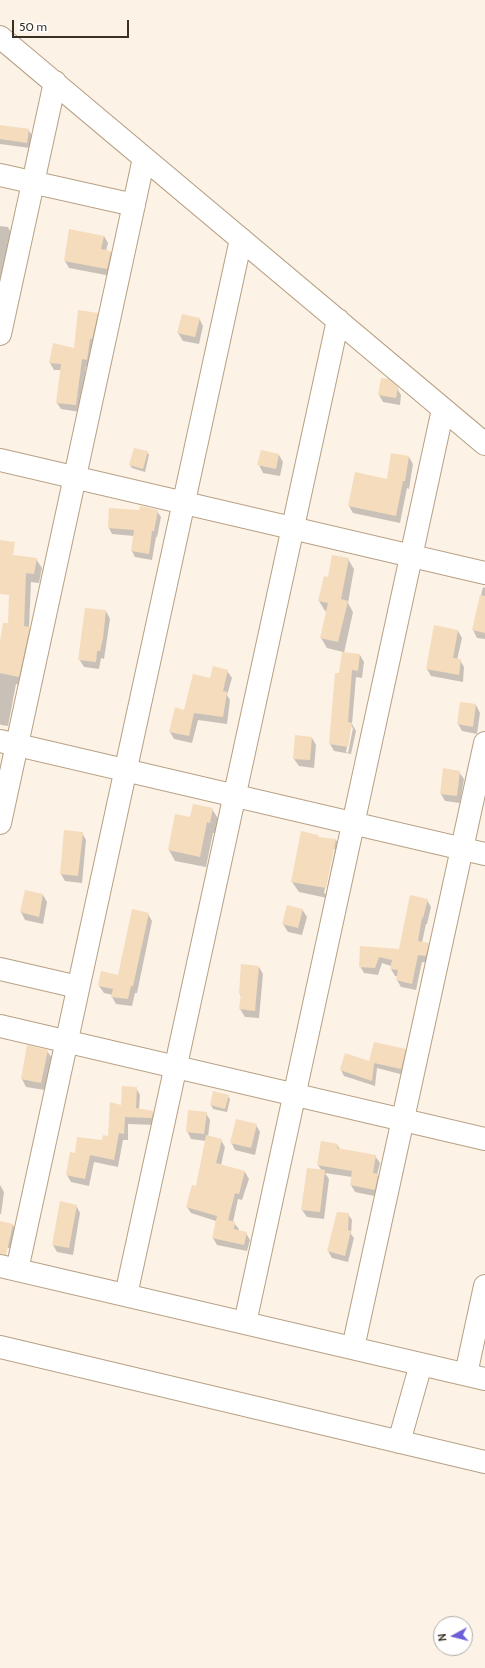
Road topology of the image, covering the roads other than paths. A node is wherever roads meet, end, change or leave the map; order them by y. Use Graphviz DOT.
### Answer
graph roads {
  1 [pos="0,37"];
  2 [pos="54,82"];
  3 [pos="144,158"];
  4 [pos="0,175"];
  5 [pos="33,182"];
  6 [pos="134,205"];
  7 [pos="241,239"];
  8 [pos="338,320"];
  9 [pos="0,334"];
  10 [pos="443,409"];
  11 [pos="485,444"];
  12 [pos="0,460"];
  13 [pos="75,478"];
  14 [pos="184,503"];
  15 [pos="293,528"];
  16 [pos="412,556"];
  17 [pos="485,573"];
  18 [pos="8,743"];
  19 [pos="485,743"];
  20 [pos="126,770"];
  21 [pos="235,796"];
  22 [pos="0,823"];
  23 [pos="354,823"];
  24 [pos="462,848"];
  25 [pos="485,854"];
  26 [pos="0,970"];
  27 [pos="78,987"];
  28 [pos="0,1026"];
  29 [pos="67,1042"];
  30 [pos="176,1067"];
  31 [pos="295,1095"];
  32 [pos="403,1120"];
  33 [pos="485,1139"];
  34 [pos="8,1268"];
  35 [pos="485,1286"];
  36 [pos="126,1295"];
  37 [pos="245,1323"];
  38 [pos="0,1347"];
  39 [pos="353,1348"];
  40 [pos="421,1364"];
  41 [pos="475,1376"];
  42 [pos="399,1442"];
  43 [pos="485,1462"];
  1 -- 2 [label="street"];
  2 -- 3 [label="street"];
  2 -- 5 [label="street"];
  3 -- 6 [label="street"];
  3 -- 7 [label="street"];
  4 -- 5 [label="street"];
  5 -- 6 [label="street"];
  5 -- 9 [label="street"];
  6 -- 13 [label="street"];
  7 -- 8 [label="street"];
  7 -- 14 [label="street"];
  8 -- 10 [label="street"];
  8 -- 15 [label="street"];
  10 -- 11 [label="street"];
  10 -- 16 [label="street"];
  12 -- 13 [label="street"];
  13 -- 14 [label="street"];
  13 -- 18 [label="street"];
  14 -- 15 [label="street"];
  14 -- 20 [label="street"];
  15 -- 16 [label="street"];
  15 -- 21 [label="street"];
  16 -- 17 [label="street"];
  16 -- 23 [label="street"];
  18 -- 20 [label="street"];
  18 -- 22 [label="street"];
  19 -- 24 [label="street"];
  20 -- 21 [label="street"];
  20 -- 27 [label="street"];
  21 -- 23 [label="street"];
  21 -- 30 [label="street"];
  23 -- 24 [label="street"];
  23 -- 31 [label="street"];
  24 -- 25 [label="street"];
  24 -- 32 [label="street"];
  26 -- 27 [label="street"];
  27 -- 29 [label="street"];
  28 -- 29 [label="street"];
  29 -- 30 [label="street"];
  29 -- 34 [label="street"];
  30 -- 31 [label="street"];
  30 -- 36 [label="street"];
  31 -- 32 [label="street"];
  31 -- 37 [label="street"];
  32 -- 33 [label="street"];
  32 -- 39 [label="street"];
  34 -- 36 [label="street"];
  35 -- 41 [label="street"];
  36 -- 37 [label="street"];
  37 -- 39 [label="street"];
  38 -- 42 [label="street"];
  39 -- 40 [label="street"];
  40 -- 41 [label="street"];
  40 -- 42 [label="street"];
  42 -- 43 [label="street"];
}
